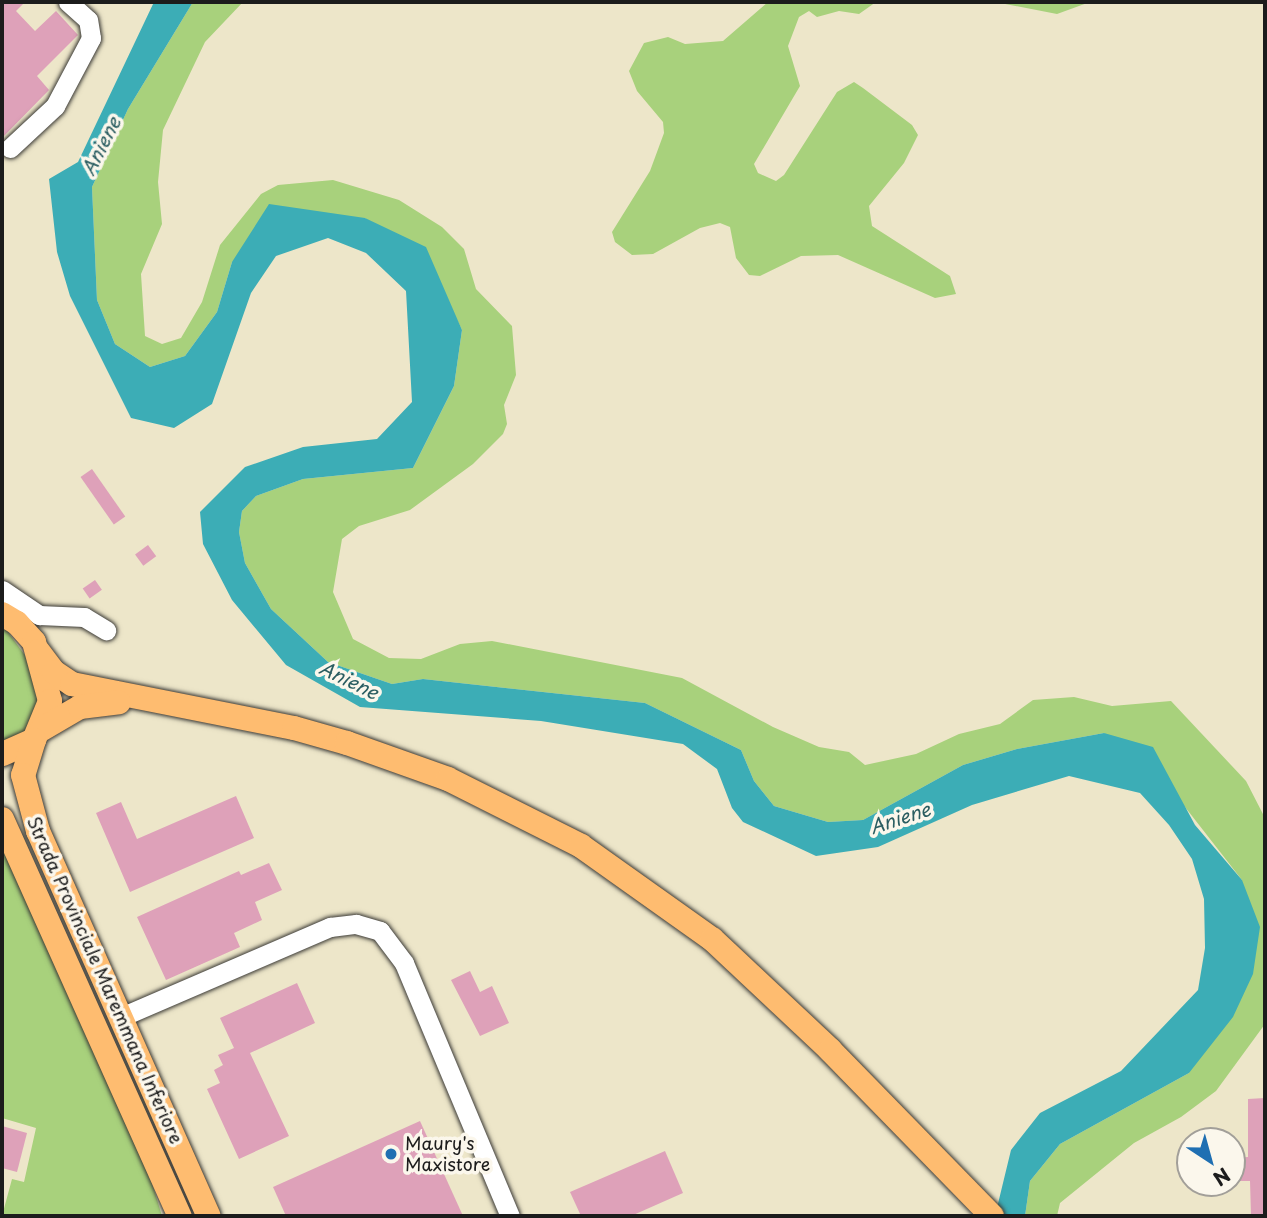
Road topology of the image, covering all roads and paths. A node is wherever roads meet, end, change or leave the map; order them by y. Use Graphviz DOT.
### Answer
graph roads {
  1 [pos="68,2"];
  2 [pos="10,148"];
  3 [pos="2,590"];
  4 [pos="2,614"];
  5 [pos="106,630"];
  6 [pos="38,651"];
  7 [pos="142,701"];
  8 [pos="38,734"];
  9 [pos="2,754"];
  10 [pos="2,819"];
  11 [pos="121,1017"];
  12 [pos="180,1216"];
  13 [pos="209,1216"];
  14 [pos="510,1216"];
  15 [pos="992,1216"];
  1 -- 2 [label="street"];
  3 -- 5 [label="street"];
  4 -- 6 [label="main road"];
  6 -- 7 [label="main road"];
  6 -- 8 [label="main road, Strada Provinciale Maremmana Inferiore"];
  7 -- 8 [label="main road"];
  7 -- 15 [label="main road"];
  8 -- 9 [label="main road"];
  8 -- 11 [label="main road, Strada Provinciale Maremmana Inferiore"];
  10 -- 12 [label="main road, Strada Provinciale Maremmana Inferiore"];
  11 -- 13 [label="main road, Strada Provinciale Maremmana Inferiore"];
  11 -- 14 [label="street"];
}
